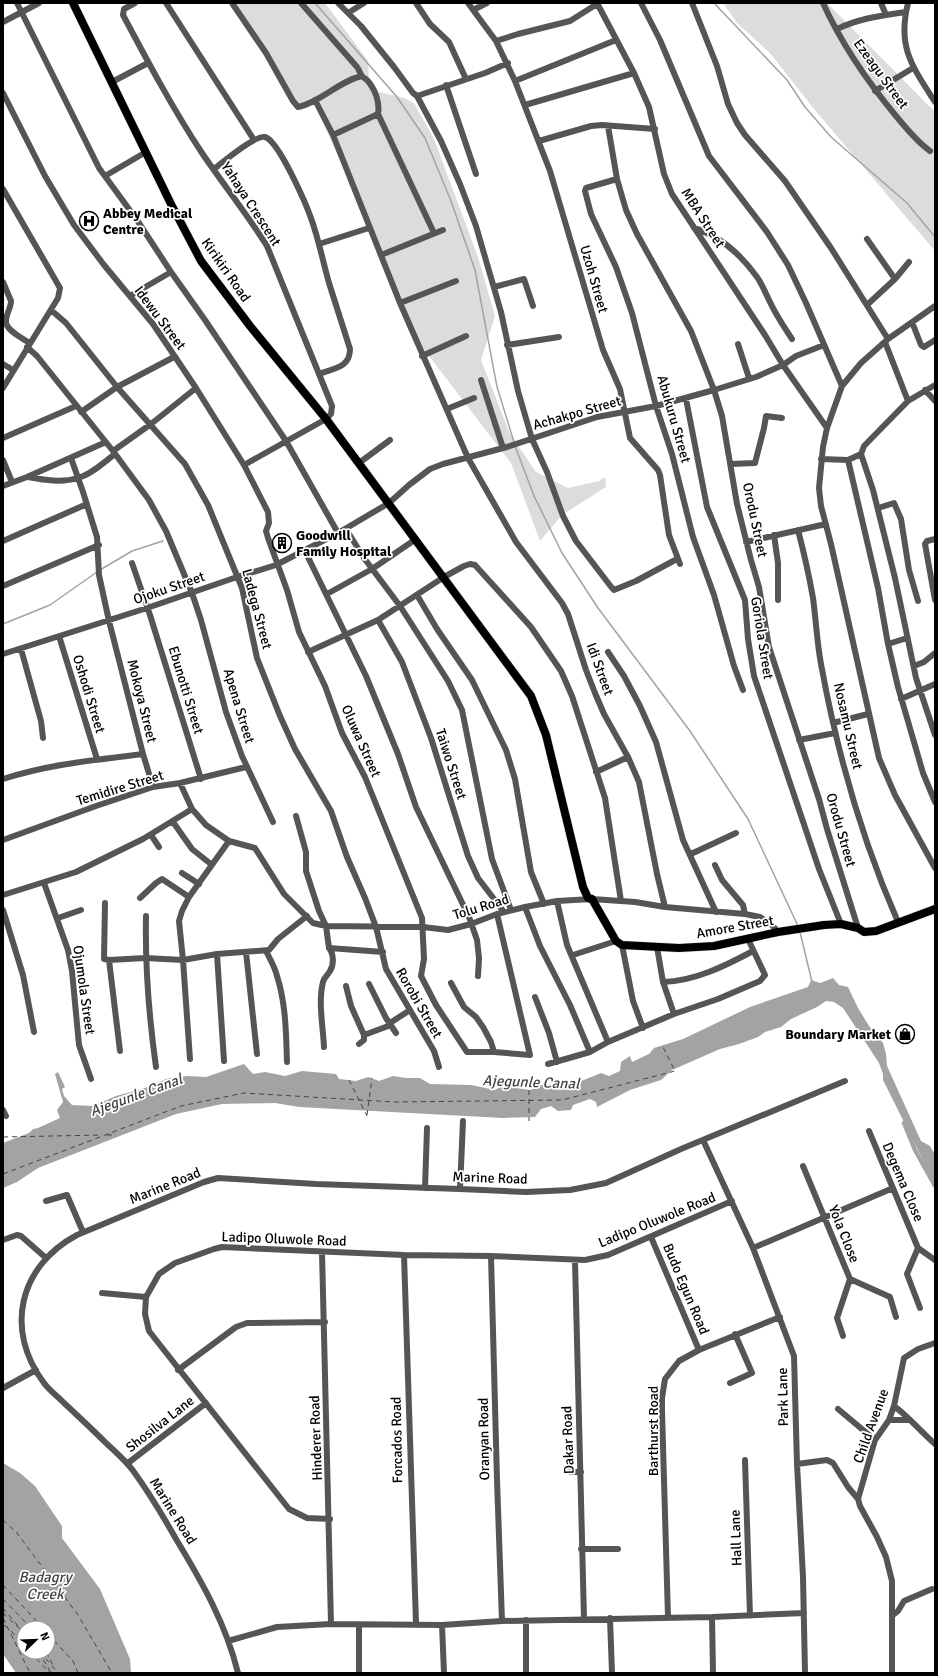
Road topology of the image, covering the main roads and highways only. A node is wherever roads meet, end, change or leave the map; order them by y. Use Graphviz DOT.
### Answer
graph roads {
  1 [pos="73,3"];
  2 [pos="935,909"];
  3 [pos="619,943"];
  1 -- 3 [label="main road, Kirikiri Road"];
  2 -- 3 [label="main road, Amore Street"];
}
